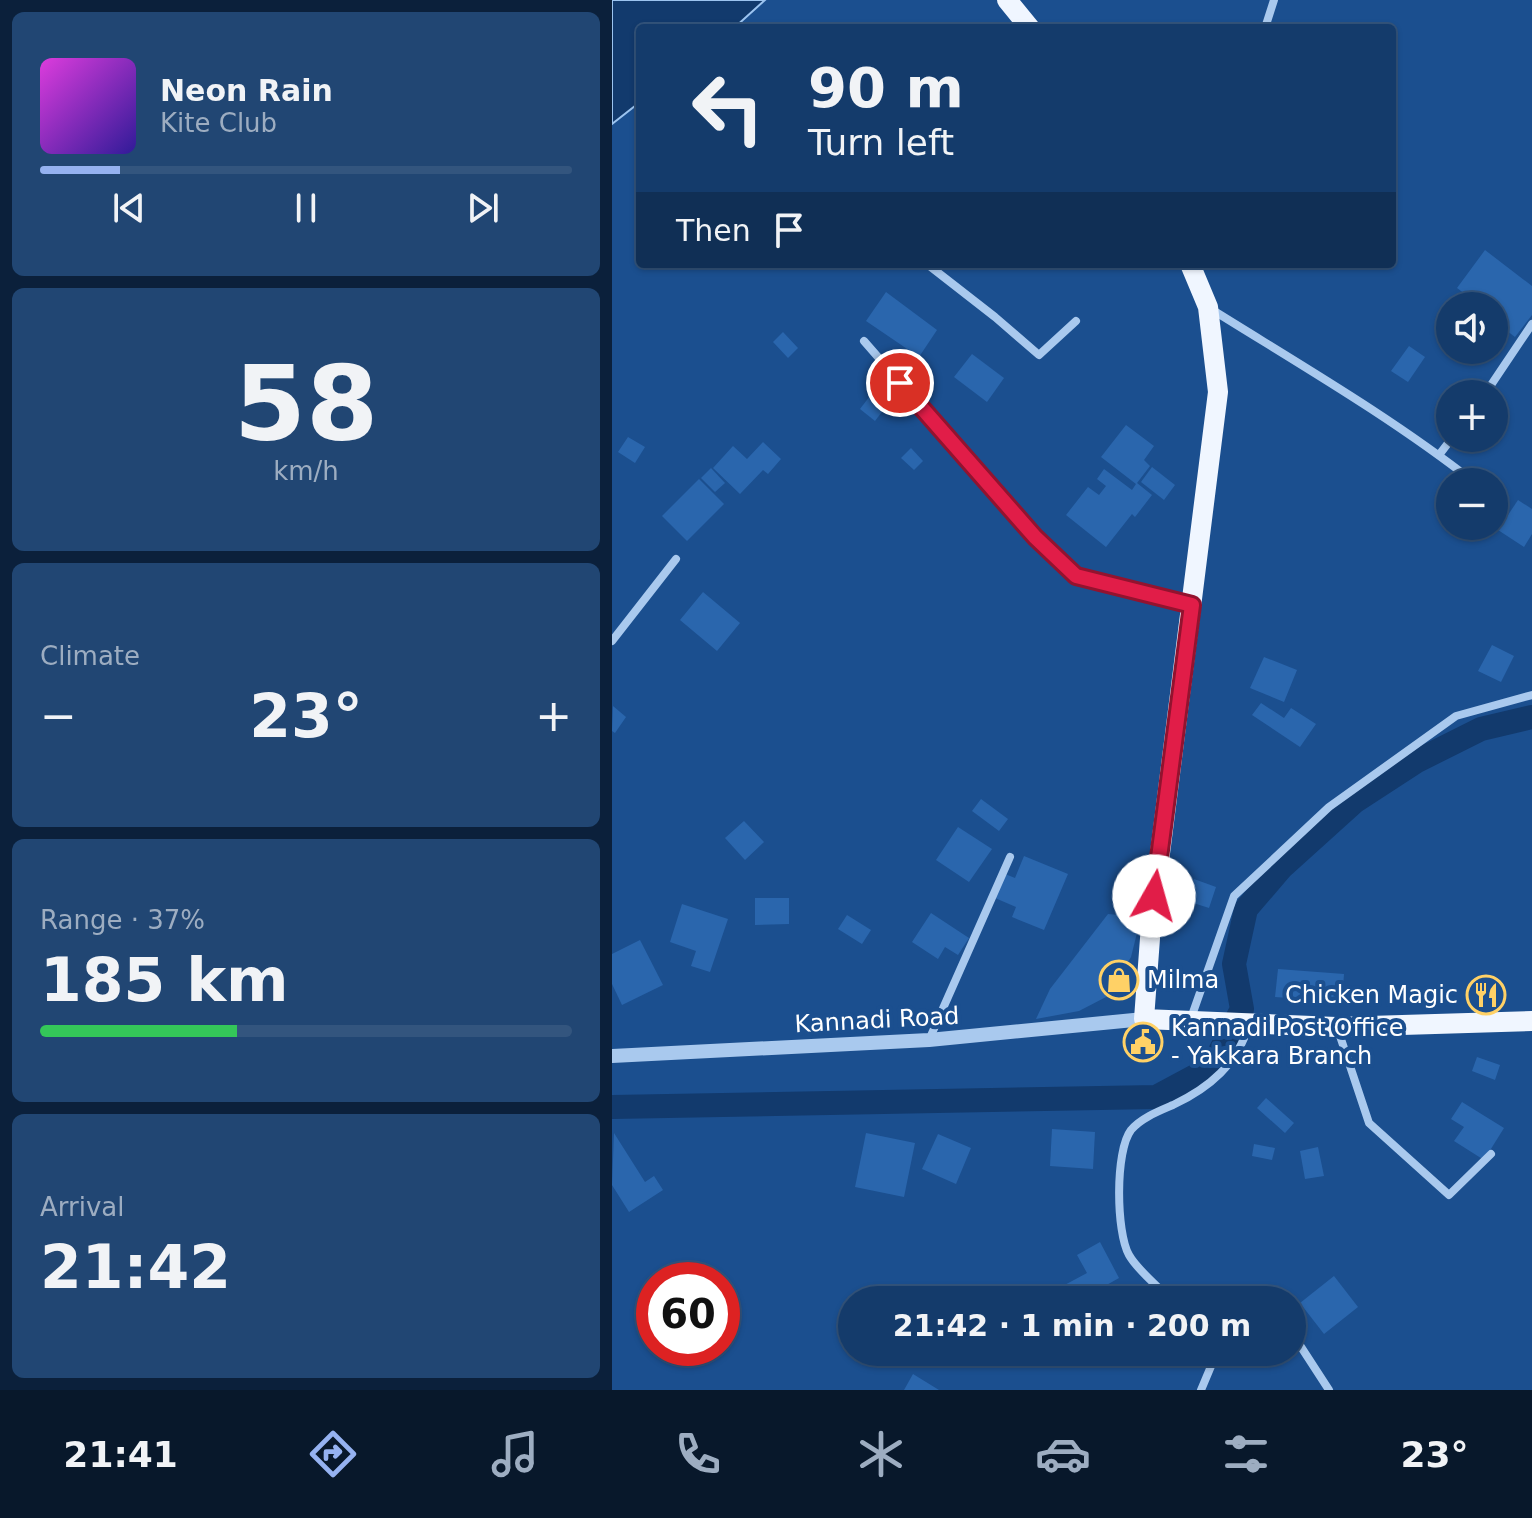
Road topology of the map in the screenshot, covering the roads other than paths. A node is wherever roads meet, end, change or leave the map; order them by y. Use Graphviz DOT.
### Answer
graph roads {
  1 [pos="1007,0"];
  2 [pos="1274,0"];
  3 [pos="1027,24"];
  4 [pos="1266,24"];
  5 [pos="932,268"];
  6 [pos="1192,268"];
  7 [pos="1208,307"];
  8 [pos="1076,321"];
  9 [pos="1532,324"];
  10 [pos="864,341"];
  11 [pos="1494,380"];
  12 [pos="1441,452"];
  13 [pos="1439,455"];
  14 [pos="1456,468"];
  15 [pos="676,559"];
  16 [pos="1192,605"];
  17 [pos="612,641"];
  18 [pos="1532,695"];
  19 [pos="1010,857"];
  20 [pos="1144,1019"];
  21 [pos="1532,1021"];
  22 [pos="1191,1022"];
  23 [pos="1248,1024"];
  24 [pos="1336,1027"];
  25 [pos="929,1040"];
  26 [pos="612,1056"];
  27 [pos="1491,1154"];
  28 [pos="1158,1286"];
  29 [pos="1306,1355"];
  30 [pos="1211,1366"];
  31 [pos="1201,1390"];
  32 [pos="1329,1390"];
  1 -- 3 [label="main road"];
  2 -- 4 [label="street"];
  5 -- 8 [label="street"];
  6 -- 7 [label="main road"];
  7 -- 13 [label="street"];
  7 -- 16 [label="main road"];
  9 -- 11 [label="street"];
  10 -- 16 [label="street"];
  12 -- 13 [label="street"];
  13 -- 14 [label="street"];
  15 -- 17 [label="street"];
  16 -- 20 [label="main road"];
  18 -- 22 [label="street"];
  19 -- 25 [label="street"];
  20 -- 22 [label="main road"];
  20 -- 25 [label="street, Kannadi Road"];
  21 -- 24 [label="main road"];
  22 -- 23 [label="main road"];
  23 -- 24 [label="main road"];
  23 -- 28 [label="street"];
  24 -- 27 [label="street"];
  25 -- 26 [label="street, Kannadi Road"];
  29 -- 32 [label="street"];
  30 -- 31 [label="street"];
}
